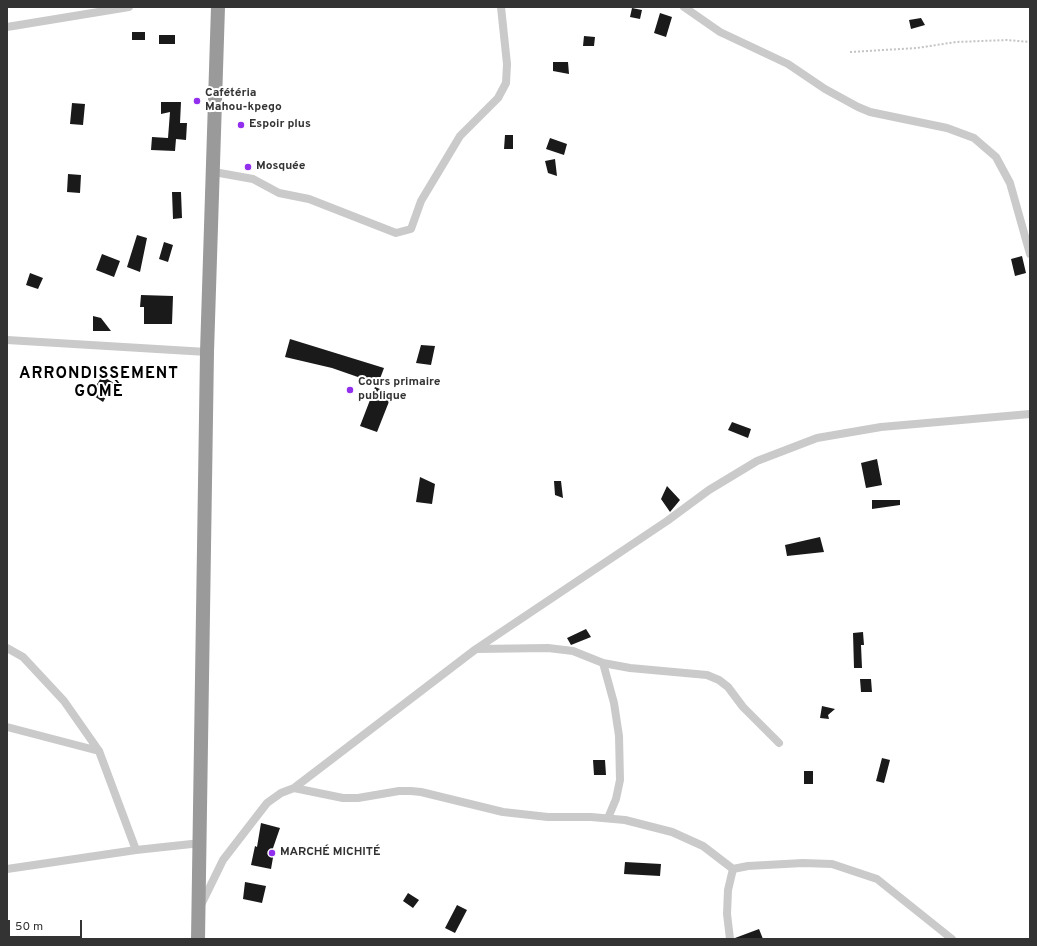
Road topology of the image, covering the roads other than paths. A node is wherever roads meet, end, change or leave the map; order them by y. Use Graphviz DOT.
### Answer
graph roads {
  1 [pos="129,7"];
  2 [pos="218,7"];
  3 [pos="501,7"];
  4 [pos="684,7"];
  5 [pos="7,27"];
  6 [pos="214,172"];
  7 [pos="1030,254"];
  8 [pos="7,340"];
  9 [pos="207,352"];
  10 [pos="1030,414"];
  11 [pos="7,648"];
  12 [pos="476,649"];
  13 [pos="603,663"];
  14 [pos="7,727"];
  15 [pos="779,743"];
  16 [pos="98,751"];
  17 [pos="294,788"];
  18 [pos="608,818"];
  19 [pos="200,843"];
  20 [pos="136,850"];
  21 [pos="7,869"];
  22 [pos="733,869"];
  23 [pos="198,911"];
  24 [pos="198,939"];
  25 [pos="730,939"];
  26 [pos="952,939"];
  1 -- 5 [label="street"];
  2 -- 6 [label="highway"];
  3 -- 6 [label="street"];
  4 -- 7 [label="street"];
  6 -- 9 [label="highway"];
  8 -- 9 [label="street"];
  9 -- 19 [label="highway"];
  10 -- 12 [label="street"];
  11 -- 16 [label="street"];
  12 -- 13 [label="street"];
  12 -- 17 [label="street"];
  13 -- 15 [label="street"];
  13 -- 18 [label="street"];
  14 -- 16 [label="street"];
  16 -- 20 [label="street"];
  17 -- 18 [label="street"];
  17 -- 23 [label="street"];
  18 -- 22 [label="street"];
  19 -- 20 [label="street"];
  19 -- 23 [label="highway"];
  20 -- 21 [label="street"];
  22 -- 25 [label="street"];
  22 -- 26 [label="street"];
  23 -- 24 [label="highway"];
}
